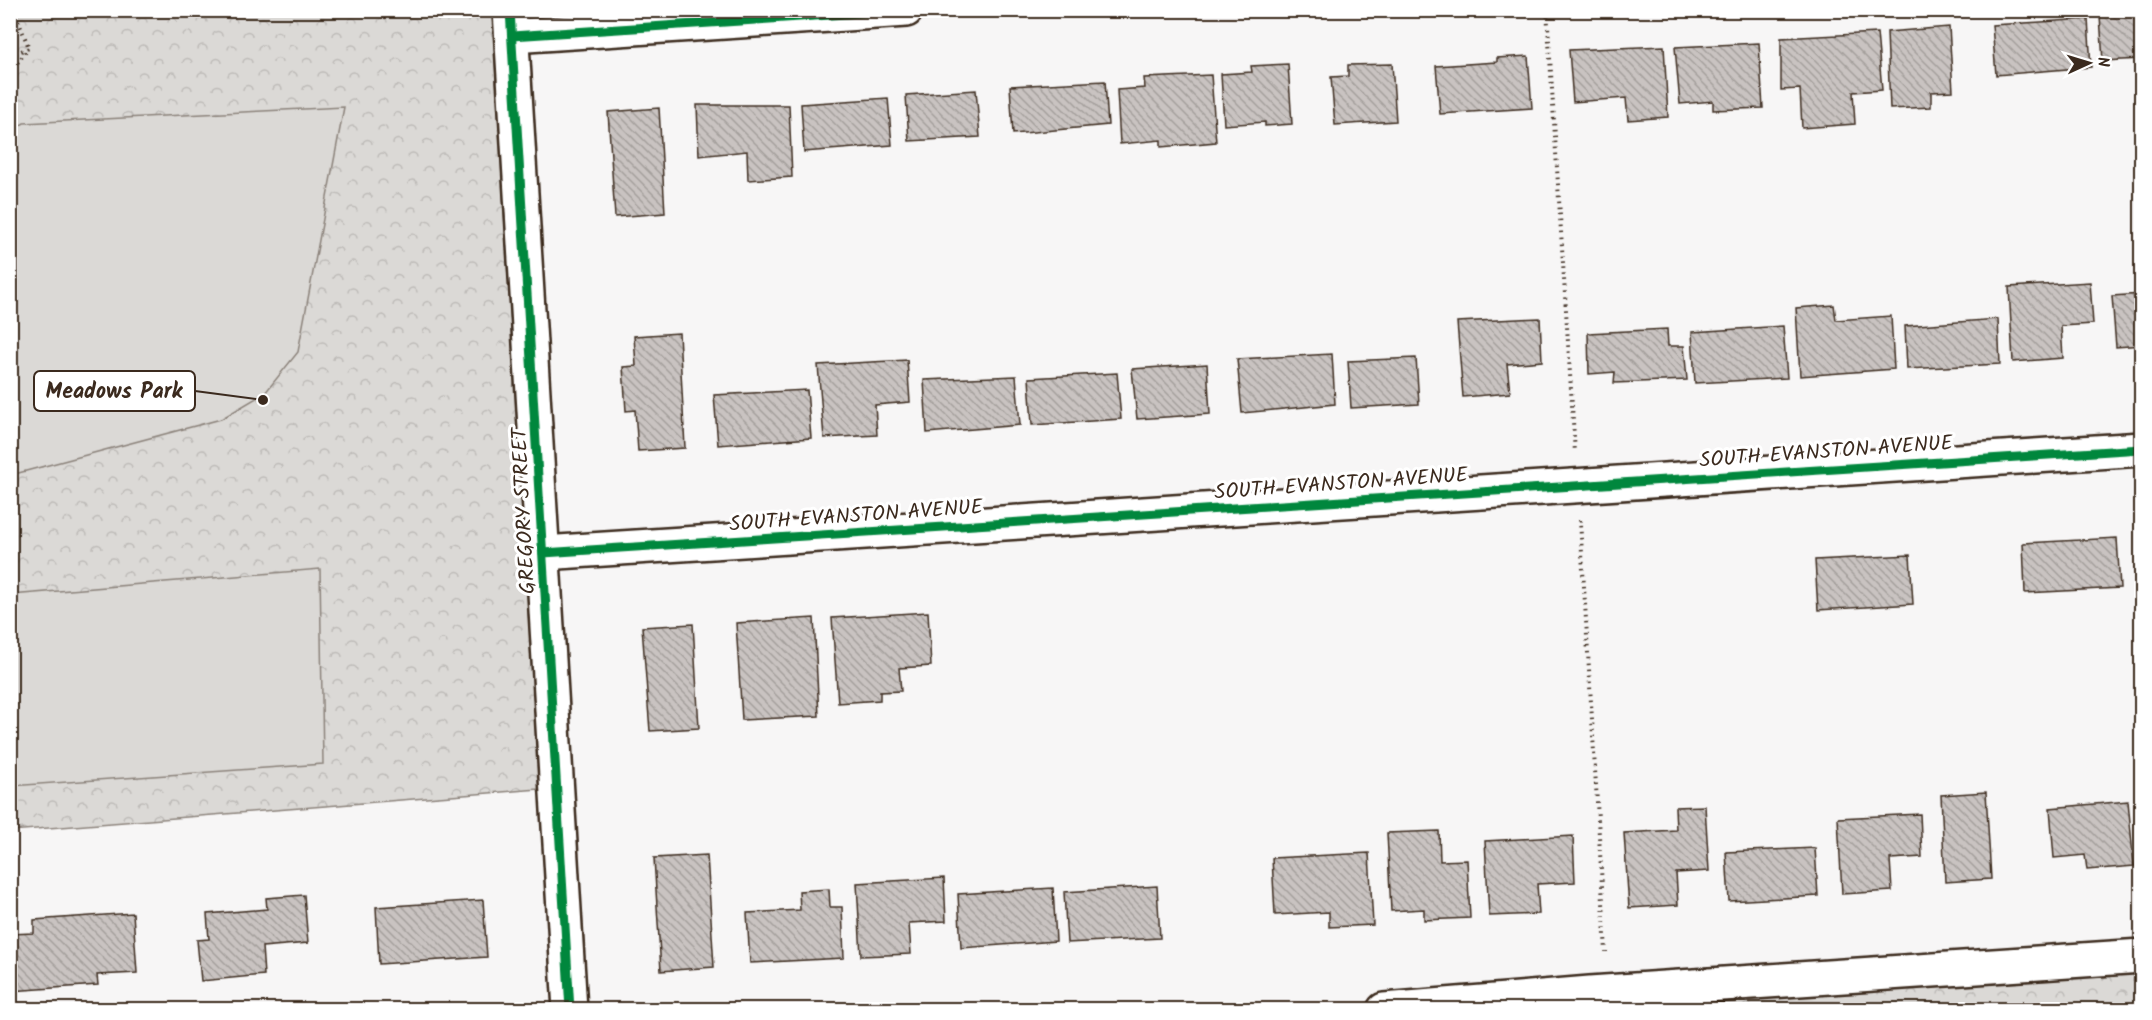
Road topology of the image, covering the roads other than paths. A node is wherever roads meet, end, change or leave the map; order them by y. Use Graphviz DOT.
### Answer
graph roads {
  1 [pos="906,10"];
  2 [pos="511,23"];
  3 [pos="2142,449"];
  4 [pos="543,553"];
  5 [pos="2142,956"];
  6 [pos="1591,1001"];
  7 [pos="570,1010"];
  8 [pos="1384,1010"];
  1 -- 2 [label="street"];
  2 -- 4 [label="street, GREGORY STREET"];
  3 -- 4 [label="street, SOUTH EVANSTON AVENUE"];
  4 -- 7 [label="street, GREGORY STREET"];
  5 -- 6 [label="street"];
  6 -- 8 [label="street"];
}
